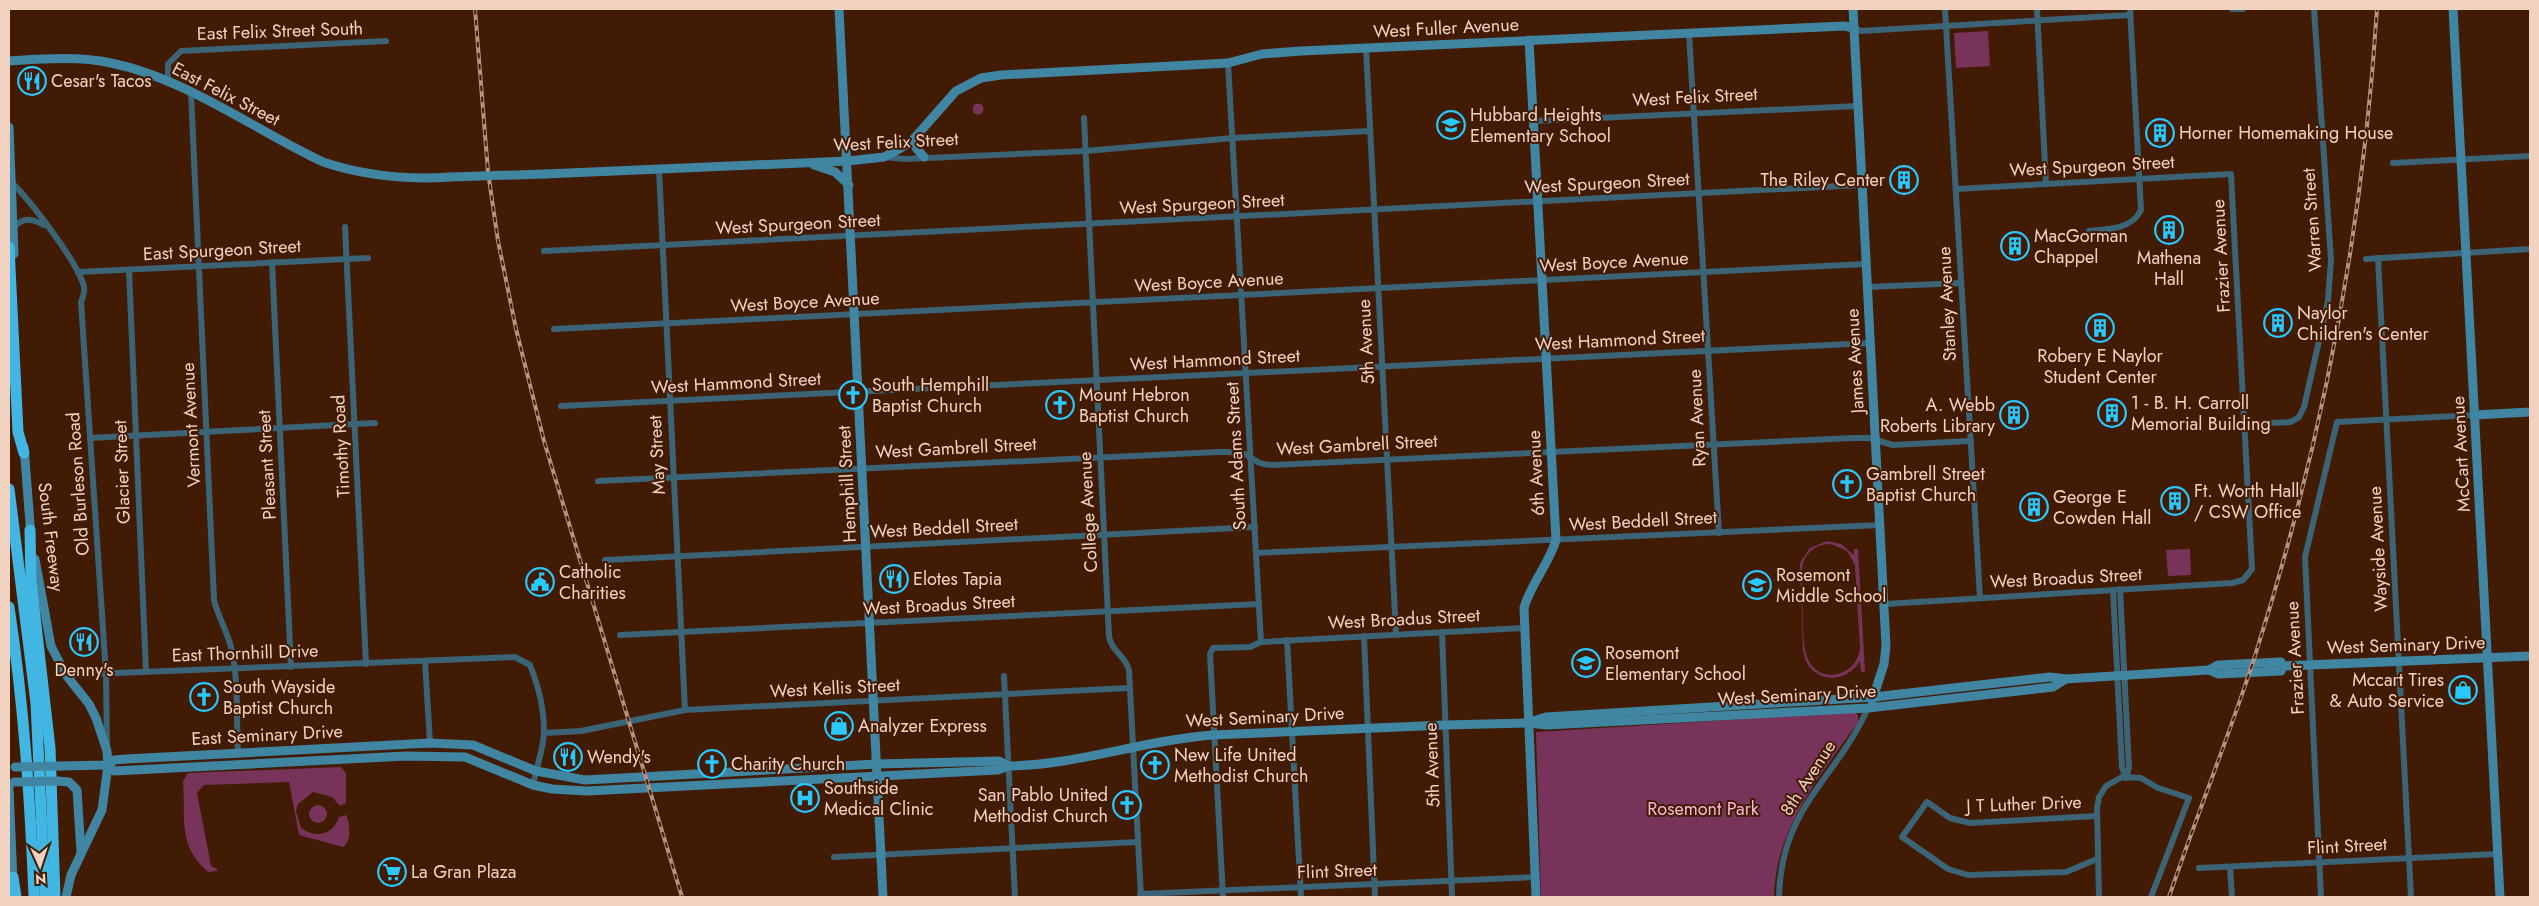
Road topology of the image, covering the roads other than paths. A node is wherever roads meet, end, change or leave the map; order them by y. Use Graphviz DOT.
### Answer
graph roads {
  1 [pos="839,9"];
  2 [pos="1853,9"];
  3 [pos="1945,9"];
  4 [pos="2037,9"];
  5 [pos="2232,9"];
  6 [pos="2243,9"];
  7 [pos="2314,9"];
  8 [pos="2453,9"];
  9 [pos="2130,12"];
  10 [pos="2038,21"];
  11 [pos="1946,26"];
  12 [pos="1854,28"];
  13 [pos="1689,33"];
  14 [pos="1529,40"];
  15 [pos="386,41"];
  16 [pos="1366,48"];
  17 [pos="9,61"];
  18 [pos="1228,63"];
  19 [pos="168,81"];
  20 [pos="191,92"];
  21 [pos="1858,106"];
  22 [pos="1694,113"];
  23 [pos="1084,118"];
  24 [pos="1533,121"];
  25 [pos="9,127"];
  26 [pos="1370,131"];
  27 [pos="1233,138"];
  28 [pos="911,142"];
  29 [pos="1086,151"];
  30 [pos="2530,156"];
  31 [pos="884,157"];
  32 [pos="924,157"];
  33 [pos="2461,160"];
  34 [pos="848,162"];
  35 [pos="809,163"];
  36 [pos="2393,163"];
  37 [pos="659,169"];
  38 [pos="2231,174"];
  39 [pos="424,179"];
  40 [pos="2139,179"];
  41 [pos="12,183"];
  42 [pos="2046,184"];
  43 [pos="849,185"];
  44 [pos="1862,185"];
  45 [pos="1956,189"];
  46 [pos="1699,193"];
  47 [pos="1538,202"];
  48 [pos="1374,210"];
  49 [pos="1237,216"];
  50 [pos="1090,226"];
  51 [pos="48,227"];
  52 [pos="345,227"];
  53 [pos="13,228"];
  54 [pos="2089,231"];
  55 [pos="852,237"];
  56 [pos="663,246"];
  57 [pos="9,247"];
  58 [pos="2530,249"];
  59 [pos="544,251"];
  60 [pos="2466,253"];
  61 [pos="346,258"];
  62 [pos="368,258"];
  63 [pos="2378,258"];
  64 [pos="2366,259"];
  65 [pos="272,262"];
  66 [pos="1866,264"];
  67 [pos="198,266"];
  68 [pos="129,270"];
  69 [pos="78,272"];
  70 [pos="1704,272"];
  71 [pos="1542,280"];
  72 [pos="1961,283"];
  73 [pos="1868,287"];
  74 [pos="1378,288"];
  75 [pos="1242,295"];
  76 [pos="1093,303"];
  77 [pos="856,314"];
  78 [pos="665,324"];
  79 [pos="554,329"];
  80 [pos="1871,343"];
  81 [pos="1708,351"];
  82 [pos="1546,358"];
  83 [pos="1382,366"];
  84 [pos="1246,373"];
  85 [pos="1097,380"];
  86 [pos="859,392"];
  87 [pos="669,401"];
  88 [pos="561,406"];
  89 [pos="2530,412"];
  90 [pos="2475,415"];
  91 [pos="2386,420"];
  92 [pos="375,423"];
  93 [pos="354,424"];
  94 [pos="2246,424"];
  95 [pos="280,428"];
  96 [pos="206,432"];
  97 [pos="136,435"];
  98 [pos="90,438"];
  99 [pos="1876,440"];
  100 [pos="1970,441"];
  101 [pos="1714,444"];
  102 [pos="24,452"];
  103 [pos="1552,452"];
  104 [pos="1100,458"];
  105 [pos="1251,460"];
  106 [pos="1387,460"];
  107 [pos="863,469"];
  108 [pos="673,477"];
  109 [pos="598,481"];
  110 [pos="9,489"];
  111 [pos="1880,525"];
  112 [pos="1255,527"];
  113 [pos="30,530"];
  114 [pos="1719,532"];
  115 [pos="1104,535"];
  116 [pos="1556,540"];
  117 [pos="867,547"];
  118 [pos="1392,547"];
  119 [pos="1256,554"];
  120 [pos="677,557"];
  121 [pos="605,560"];
  122 [pos="2248,576"];
  123 [pos="2116,590"];
  124 [pos="1980,598"];
  125 [pos="1259,604"];
  126 [pos="1885,604"];
  127 [pos="9,607"];
  128 [pos="1107,612"];
  129 [pos="870,623"];
  130 [pos="1523,628"];
  131 [pos="681,632"];
  132 [pos="1442,632"];
  133 [pos="1396,634"];
  134 [pos="620,635"];
  135 [pos="1364,636"];
  136 [pos="1287,640"];
  137 [pos="1261,642"];
  138 [pos="2530,656"];
  139 [pos="2488,657"];
  140 [pos="426,661"];
  141 [pos="2399,661"];
  142 [pos="366,664"];
  143 [pos="2310,665"];
  144 [pos="291,667"];
  145 [pos="234,668"];
  146 [pos="146,672"];
  147 [pos="106,674"];
  148 [pos="66,675"];
  149 [pos="2121,675"];
  150 [pos="1004,676"];
  151 [pos="2066,679"];
  152 [pos="1129,688"];
  153 [pos="1004,695"];
  154 [pos="1874,697"];
  155 [pos="874,701"];
  156 [pos="1781,702"];
  157 [pos="1868,708"];
  158 [pos="684,710"];
  159 [pos="1653,710"];
  160 [pos="2119,712"];
  161 [pos="2127,712"];
  162 [pos="1781,713"];
  163 [pos="1654,720"];
  164 [pos="1527,723"];
  165 [pos="1445,725"];
  166 [pos="1368,728"];
  167 [pos="1290,731"];
  168 [pos="544,733"];
  169 [pos="1213,735"];
  170 [pos="430,743"];
  171 [pos="385,746"];
  172 [pos="1133,746"];
  173 [pos="306,749"];
  174 [pos="107,751"];
  175 [pos="238,752"];
  176 [pos="219,753"];
  177 [pos="406,756"];
  178 [pos="351,760"];
  179 [pos="878,764"];
  180 [pos="108,765"];
  181 [pos="1008,766"];
  182 [pos="12,767"];
  183 [pos="179,768"];
  184 [pos="768,770"];
  185 [pos="536,771"];
  186 [pos="878,776"];
  187 [pos="2126,778"];
  188 [pos="765,782"];
  189 [pos="11,784"];
  190 [pos="533,785"];
  191 [pos="2096,816"];
  192 [pos="1138,842"];
  193 [pos="1012,847"];
  194 [pos="81,852"];
  195 [pos="881,854"];
  196 [pos="2497,854"];
  197 [pos="10,855"];
  198 [pos="834,857"];
  199 [pos="2408,858"];
  200 [pos="2096,859"];
  201 [pos="2320,862"];
  202 [pos="2230,867"];
  203 [pos="2199,868"];
  204 [pos="13,877"];
  205 [pos="1535,878"];
  206 [pos="1451,881"];
  207 [pos="1375,884"];
  208 [pos="1300,888"];
  209 [pos="1222,894"];
  210 [pos="1140,896"];
  211 [pos="15,897"];
  212 [pos="34,897"];
  213 [pos="45,897"];
  214 [pos="56,897"];
  215 [pos="66,897"];
  216 [pos="883,897"];
  217 [pos="1015,897"];
  218 [pos="1301,897"];
  219 [pos="1375,897"];
  220 [pos="1452,897"];
  221 [pos="1536,897"];
  222 [pos="1779,897"];
  223 [pos="2098,897"];
  224 [pos="2151,897"];
  225 [pos="2232,897"];
  226 [pos="2321,897"];
  227 [pos="2411,897"];
  228 [pos="2500,897"];
  1 -- 34 [label="main road, Hemphill Street"];
  2 -- 12 [label="main road, James Avenue"];
  3 -- 11 [label="street, Stanley Avenue"];
  4 -- 10 [label="street"];
  5 -- 6 [label="street"];
  7 -- 94 [label="street, Warren Street"];
  8 -- 33 [label="main road, McCart Avenue"];
  9 -- 10 [label="street, West Fuller Avenue"];
  9 -- 40 [label="street"];
  10 -- 11 [label="street, West Fuller Avenue"];
  10 -- 42 [label="street"];
  11 -- 12 [label="street, West Fuller Avenue"];
  11 -- 45 [label="street, Stanley Avenue"];
  12 -- 13 [label="main road, West Fuller Avenue"];
  12 -- 21 [label="main road, James Avenue"];
  13 -- 14 [label="main road, West Fuller Avenue"];
  13 -- 22 [label="street, Ryan Avenue"];
  14 -- 16 [label="main road, West Fuller Avenue"];
  14 -- 24 [label="main road, 6th Avenue"];
  15 -- 19 [label="street, East Felix Street South"];
  16 -- 18 [label="main road, West Fuller Avenue"];
  16 -- 26 [label="street, 5th Avenue"];
  17 -- 19 [label="main road, East Felix Street"];
  18 -- 27 [label="street, South Adams Street"];
  18 -- 28 [label="main road, West Fuller Avenue"];
  19 -- 20 [label="main road, East Felix Street"];
  20 -- 39 [label="main road, East Felix Street"];
  20 -- 67 [label="street, Vermont Avenue"];
  21 -- 22 [label="street, West Felix Street"];
  21 -- 44 [label="main road, James Avenue"];
  22 -- 24 [label="street, West Felix Street"];
  22 -- 46 [label="street, Ryan Avenue"];
  23 -- 29 [label="street, College Avenue"];
  24 -- 47 [label="main road, 6th Avenue"];
  25 -- 41 [label="main road, South Freeway"];
  26 -- 27 [label="street, West Felix Street"];
  26 -- 48 [label="street, 5th Avenue"];
  27 -- 29 [label="street, West Felix Street"];
  27 -- 49 [label="street, South Adams Street"];
  28 -- 31 [label="main road, West Fuller Avenue"];
  28 -- 32 [label="main road"];
  29 -- 32 [label="street, West Felix Street"];
  29 -- 50 [label="street, College Avenue"];
  30 -- 33 [label="street"];
  31 -- 32 [label="street, West Felix Street"];
  31 -- 34 [label="main road, West Felix Street"];
  33 -- 36 [label="street"];
  33 -- 60 [label="main road, McCart Avenue"];
  34 -- 35 [label="main road, West Felix Street"];
  34 -- 43 [label="main road, Hemphill Street"];
  35 -- 37 [label="main road, West Felix Street"];
  35 -- 43 [label="main road"];
  37 -- 39 [label="main road, West Felix Street, bridge"];
  37 -- 56 [label="street, May Street"];
  38 -- 40 [label="street, West Spurgeon Street"];
  38 -- 94 [label="street, Frazier Avenue"];
  40 -- 42 [label="street, West Spurgeon Street"];
  40 -- 54 [label="street"];
  41 -- 51 [label="street, Old Burleson Road"];
  41 -- 53 [label="main road, South Freeway"];
  42 -- 45 [label="street, West Spurgeon Street"];
  43 -- 55 [label="main road, Hemphill Street"];
  44 -- 46 [label="street, West Spurgeon Street"];
  44 -- 66 [label="main road, James Avenue"];
  45 -- 72 [label="street, Stanley Avenue"];
  46 -- 47 [label="street, West Spurgeon Street"];
  46 -- 70 [label="street, Ryan Avenue"];
  47 -- 48 [label="street, West Spurgeon Street"];
  47 -- 71 [label="main road, 6th Avenue"];
  48 -- 49 [label="street, West Spurgeon Street"];
  48 -- 74 [label="street, 5th Avenue"];
  49 -- 50 [label="street, West Spurgeon Street"];
  49 -- 75 [label="street, South Adams Street"];
  50 -- 55 [label="street, West Spurgeon Street"];
  50 -- 76 [label="street, College Avenue"];
  51 -- 53 [label="street"];
  51 -- 69 [label="street, Old Burleson Road"];
  52 -- 61 [label="street, Timothy Road"];
  53 -- 102 [label="main road, South Freeway"];
  55 -- 56 [label="street, West Spurgeon Street"];
  55 -- 77 [label="main road, Hemphill Street"];
  56 -- 59 [label="street, West Spurgeon Street"];
  56 -- 78 [label="street, May Street"];
  57 -- 102 [label="highway"];
  58 -- 60 [label="street"];
  60 -- 63 [label="street"];
  60 -- 90 [label="main road, McCart Avenue"];
  61 -- 62 [label="street, East Spurgeon Street"];
  61 -- 65 [label="street, East Spurgeon Street"];
  61 -- 93 [label="street, Timothy Road"];
  63 -- 64 [label="street"];
  63 -- 91 [label="street, Wayside Avenue"];
  65 -- 67 [label="street, East Spurgeon Street"];
  65 -- 95 [label="street, Pleasant Street"];
  66 -- 70 [label="street, West Boyce Avenue"];
  66 -- 73 [label="main road, James Avenue"];
  67 -- 68 [label="street, East Spurgeon Street"];
  67 -- 96 [label="street, Vermont Avenue"];
  68 -- 69 [label="street, East Spurgeon Street"];
  68 -- 97 [label="street, Glacier Street"];
  69 -- 98 [label="street, Old Burleson Road"];
  70 -- 71 [label="street, West Boyce Avenue"];
  70 -- 81 [label="street, Ryan Avenue"];
  71 -- 74 [label="street, West Boyce Avenue"];
  71 -- 82 [label="main road, 6th Avenue"];
  72 -- 73 [label="street"];
  72 -- 100 [label="street, Stanley Avenue"];
  73 -- 80 [label="main road, James Avenue"];
  74 -- 75 [label="street, West Boyce Avenue"];
  74 -- 83 [label="street, 5th Avenue"];
  75 -- 76 [label="street, West Boyce Avenue"];
  75 -- 84 [label="street, South Adams Street"];
  76 -- 77 [label="street, West Boyce Avenue"];
  76 -- 85 [label="street, College Avenue"];
  77 -- 78 [label="street, West Boyce Avenue"];
  77 -- 86 [label="main road, Hemphill Street"];
  78 -- 79 [label="street, West Boyce Avenue"];
  78 -- 87 [label="street, May Street"];
  80 -- 81 [label="street, West Hammond Street"];
  80 -- 99 [label="main road, James Avenue"];
  81 -- 82 [label="street, West Hammond Street"];
  81 -- 101 [label="street, Ryan Avenue"];
  82 -- 83 [label="street, West Hammond Street"];
  82 -- 103 [label="main road, 6th Avenue"];
  83 -- 84 [label="street, West Hammond Street"];
  83 -- 106 [label="street, 5th Avenue"];
  84 -- 85 [label="street, West Hammond Street"];
  84 -- 105 [label="street, South Adams Street"];
  85 -- 86 [label="street, West Hammond Street"];
  85 -- 104 [label="street, College Avenue"];
  86 -- 87 [label="street, West Hammond Street"];
  86 -- 107 [label="main road, Hemphill Street"];
  87 -- 88 [label="street, West Hammond Street"];
  87 -- 108 [label="street, May Street"];
  89 -- 90 [label="main road"];
  90 -- 91 [label="street"];
  90 -- 139 [label="main road, McCart Avenue"];
  91 -- 141 [label="street, Wayside Avenue"];
  91 -- 143 [label="street, Frazier Avenue"];
  92 -- 93 [label="street"];
  93 -- 95 [label="street"];
  93 -- 142 [label="street, Timothy Road"];
  94 -- 122 [label="street, Frazier Avenue"];
  95 -- 96 [label="street"];
  95 -- 144 [label="street, Pleasant Street"];
  96 -- 97 [label="street"];
  96 -- 145 [label="street, Vermont Avenue"];
  97 -- 98 [label="street"];
  97 -- 146 [label="street, Glacier Street"];
  98 -- 147 [label="street, Old Burleson Road"];
  99 -- 100 [label="street, West Gambrell Street"];
  99 -- 101 [label="street, West Gambrell Street"];
  99 -- 111 [label="main road, James Avenue"];
  100 -- 124 [label="street, Stanley Avenue"];
  101 -- 103 [label="street, West Gambrell Street"];
  101 -- 114 [label="street, Ryan Avenue"];
  102 -- 113 [label="main road, South Freeway"];
  103 -- 106 [label="street, West Gambrell Street"];
  103 -- 116 [label="main road, 6th Avenue"];
  104 -- 105 [label="street, West Gambrell Street"];
  104 -- 107 [label="street, West Gambrell Street"];
  104 -- 115 [label="street, College Avenue"];
  105 -- 106 [label="street, West Gambrell Street"];
  105 -- 112 [label="street, South Adams Street"];
  106 -- 118 [label="street, 5th Avenue"];
  107 -- 108 [label="street, West Gambrell Street"];
  107 -- 117 [label="main road, Hemphill Street"];
  108 -- 109 [label="street, West Gambrell Street"];
  108 -- 120 [label="street, May Street"];
  110 -- 213 [label="highway, South Freeway"];
  111 -- 114 [label="street, West Beddell Street"];
  111 -- 126 [label="main road, James Avenue"];
  112 -- 115 [label="street, West Beddell Street"];
  112 -- 119 [label="street, South Adams Street"];
  113 -- 148 [label="main road, South Freeway"];
  113 -- 214 [label="highway"];
  114 -- 116 [label="street, West Beddell Street"];
  115 -- 117 [label="street, West Beddell Street"];
  115 -- 128 [label="street, College Avenue"];
  116 -- 118 [label="street, West Beddell Street"];
  116 -- 130 [label="main road, 6th Avenue"];
  117 -- 120 [label="street, West Beddell Street"];
  117 -- 129 [label="main road, Hemphill Street"];
  118 -- 119 [label="street, West Beddell Street"];
  118 -- 133 [label="street, 5th Avenue"];
  119 -- 125 [label="street, South Adams Street"];
  120 -- 121 [label="street, West Beddell Street"];
  120 -- 131 [label="street, May Street"];
  122 -- 123 [label="street, West Broadus Street"];
  123 -- 124 [label="street, West Broadus Street"];
  123 -- 149 [label="street"];
  124 -- 126 [label="street, West Broadus Street"];
  125 -- 128 [label="street, West Broadus Street"];
  125 -- 137 [label="street, South Adams Street"];
  126 -- 154 [label="main road, James Avenue"];
  127 -- 212 [label="highway"];
  128 -- 129 [label="street, West Broadus Street"];
  128 -- 152 [label="street, College Avenue"];
  129 -- 131 [label="street, West Broadus Street"];
  129 -- 155 [label="main road, Hemphill Street"];
  130 -- 132 [label="street, West Broadus Street"];
  130 -- 164 [label="main road, 6th Avenue"];
  131 -- 134 [label="street, West Broadus Street"];
  131 -- 158 [label="street, May Street"];
  132 -- 133 [label="street, West Broadus Street"];
  132 -- 165 [label="street, 5th Avenue"];
  133 -- 135 [label="street, West Broadus Street"];
  135 -- 136 [label="street, West Broadus Street"];
  135 -- 166 [label="street"];
  136 -- 137 [label="street"];
  136 -- 167 [label="street"];
  137 -- 169 [label="street"];
  138 -- 139 [label="main road, West Seminary Drive"];
  139 -- 141 [label="main road, West Seminary Drive"];
  139 -- 196 [label="main road, McCart Avenue"];
  140 -- 142 [label="street, East Thornhill Drive"];
  140 -- 168 [label="street, East Thornhill Drive"];
  140 -- 170 [label="street"];
  141 -- 143 [label="main road, West Seminary Drive"];
  141 -- 199 [label="street, Wayside Avenue"];
  142 -- 144 [label="street, East Thornhill Drive"];
  143 -- 149 [label="main road, West Seminary Drive"];
  143 -- 201 [label="street, Frazier Avenue"];
  144 -- 145 [label="street, East Thornhill Drive"];
  145 -- 146 [label="street, East Thornhill Drive"];
  145 -- 175 [label="street, Vermont Avenue"];
  146 -- 147 [label="street, East Thornhill Drive"];
  147 -- 148 [label="street, East Thornhill Drive"];
  147 -- 174 [label="street, Old Burleson Road"];
  148 -- 174 [label="main road, South Freeway"];
  149 -- 151 [label="main road, West Seminary Drive"];
  149 -- 160 [label="street"];
  149 -- 161 [label="street"];
  150 -- 153 [label="street"];
  151 -- 154 [label="main road, West Seminary Drive"];
  151 -- 157 [label="main road, West Seminary Drive"];
  152 -- 153 [label="street, West Kellis Street"];
  152 -- 172 [label="street, College Avenue"];
  153 -- 155 [label="street, West Kellis Street"];
  153 -- 181 [label="street"];
  154 -- 156 [label="main road, West Seminary Drive"];
  154 -- 157 [label="main road, James Avenue"];
  155 -- 158 [label="street, West Kellis Street"];
  155 -- 179 [label="main road, Hemphill Street"];
  156 -- 159 [label="main road, West Seminary Drive"];
  156 -- 162 [label="main road"];
  157 -- 162 [label="main road, West Seminary Drive"];
  157 -- 222 [label="street, 8th Avenue"];
  158 -- 168 [label="street, West Kellis Street"];
  159 -- 163 [label="main road"];
  159 -- 164 [label="main road, West Seminary Drive"];
  160 -- 161 [label="street"];
  160 -- 187 [label="street"];
  161 -- 187 [label="street"];
  162 -- 163 [label="main road, West Seminary Drive"];
  163 -- 164 [label="main road, West Seminary Drive"];
  164 -- 165 [label="main road, West Seminary Drive"];
  164 -- 205 [label="main road, 6th Avenue"];
  165 -- 166 [label="main road, West Seminary Drive"];
  165 -- 206 [label="street, 5th Avenue"];
  166 -- 167 [label="main road, West Seminary Drive"];
  166 -- 207 [label="street"];
  167 -- 169 [label="main road, West Seminary Drive"];
  167 -- 208 [label="street"];
  168 -- 185 [label="street"];
  169 -- 172 [label="main road, West Seminary Drive"];
  169 -- 209 [label="street"];
  170 -- 171 [label="main road, East Seminary Drive"];
  170 -- 177 [label="main road"];
  170 -- 185 [label="main road, West Seminary Drive"];
  171 -- 173 [label="main road, East Seminary Drive"];
  171 -- 178 [label="main road"];
  172 -- 181 [label="main road, West Seminary Drive"];
  172 -- 192 [label="street, College Avenue"];
  173 -- 175 [label="main road, East Seminary Drive"];
  173 -- 178 [label="main road"];
  174 -- 180 [label="main road, South Freeway"];
  175 -- 176 [label="main road, East Seminary Drive"];
  176 -- 180 [label="main road, East Seminary Drive"];
  176 -- 183 [label="main road"];
  177 -- 178 [label="main road, East Seminary Drive"];
  177 -- 190 [label="main road, West Seminary Drive"];
  178 -- 183 [label="main road, East Seminary Drive"];
  179 -- 181 [label="main road, West Seminary Drive"];
  179 -- 184 [label="main road, West Seminary Drive"];
  179 -- 186 [label="main road, Hemphill Street"];
  180 -- 182 [label="main road, East Seminary Drive, bridge"];
  180 -- 183 [label="main road, East Seminary Drive"];
  180 -- 194 [label="main road, South Freeway"];
  181 -- 186 [label="main road, West Seminary Drive"];
  181 -- 193 [label="street"];
  184 -- 185 [label="main road, West Seminary Drive"];
  184 -- 188 [label="main road"];
  185 -- 190 [label="street"];
  186 -- 188 [label="main road, West Seminary Drive"];
  186 -- 195 [label="main road, Hemphill Street"];
  187 -- 191 [label="street"];
  187 -- 224 [label="street"];
  188 -- 190 [label="main road, West Seminary Drive"];
  189 -- 194 [label="main road, bridge"];
  189 -- 197 [label="main road"];
  191 -- 200 [label="street"];
  191 -- 200 [label="street, J T Luther Drive"];
  192 -- 193 [label="street"];
  192 -- 210 [label="street, College Avenue"];
  193 -- 195 [label="street"];
  193 -- 217 [label="street"];
  194 -- 215 [label="main road, South Freeway"];
  195 -- 198 [label="street"];
  195 -- 216 [label="main road, Hemphill Street"];
  196 -- 199 [label="street, Flint Street"];
  196 -- 228 [label="main road, McCart Avenue"];
  197 -- 204 [label="main road"];
  199 -- 201 [label="street, Flint Street"];
  199 -- 227 [label="street, Wayside Avenue"];
  200 -- 223 [label="street"];
  201 -- 202 [label="street, Flint Street"];
  201 -- 226 [label="street, Frazier Avenue"];
  202 -- 203 [label="street, Flint Street"];
  202 -- 225 [label="street"];
  204 -- 211 [label="highway"];
  205 -- 206 [label="street, Flint Street"];
  205 -- 221 [label="main road, 6th Avenue"];
  206 -- 207 [label="street, Flint Street"];
  206 -- 220 [label="street, 5th Avenue"];
  207 -- 208 [label="street, Flint Street"];
  207 -- 219 [label="street"];
  208 -- 209 [label="street, Flint Street"];
  208 -- 218 [label="street"];
  209 -- 210 [label="street, Flint Street"];
}
